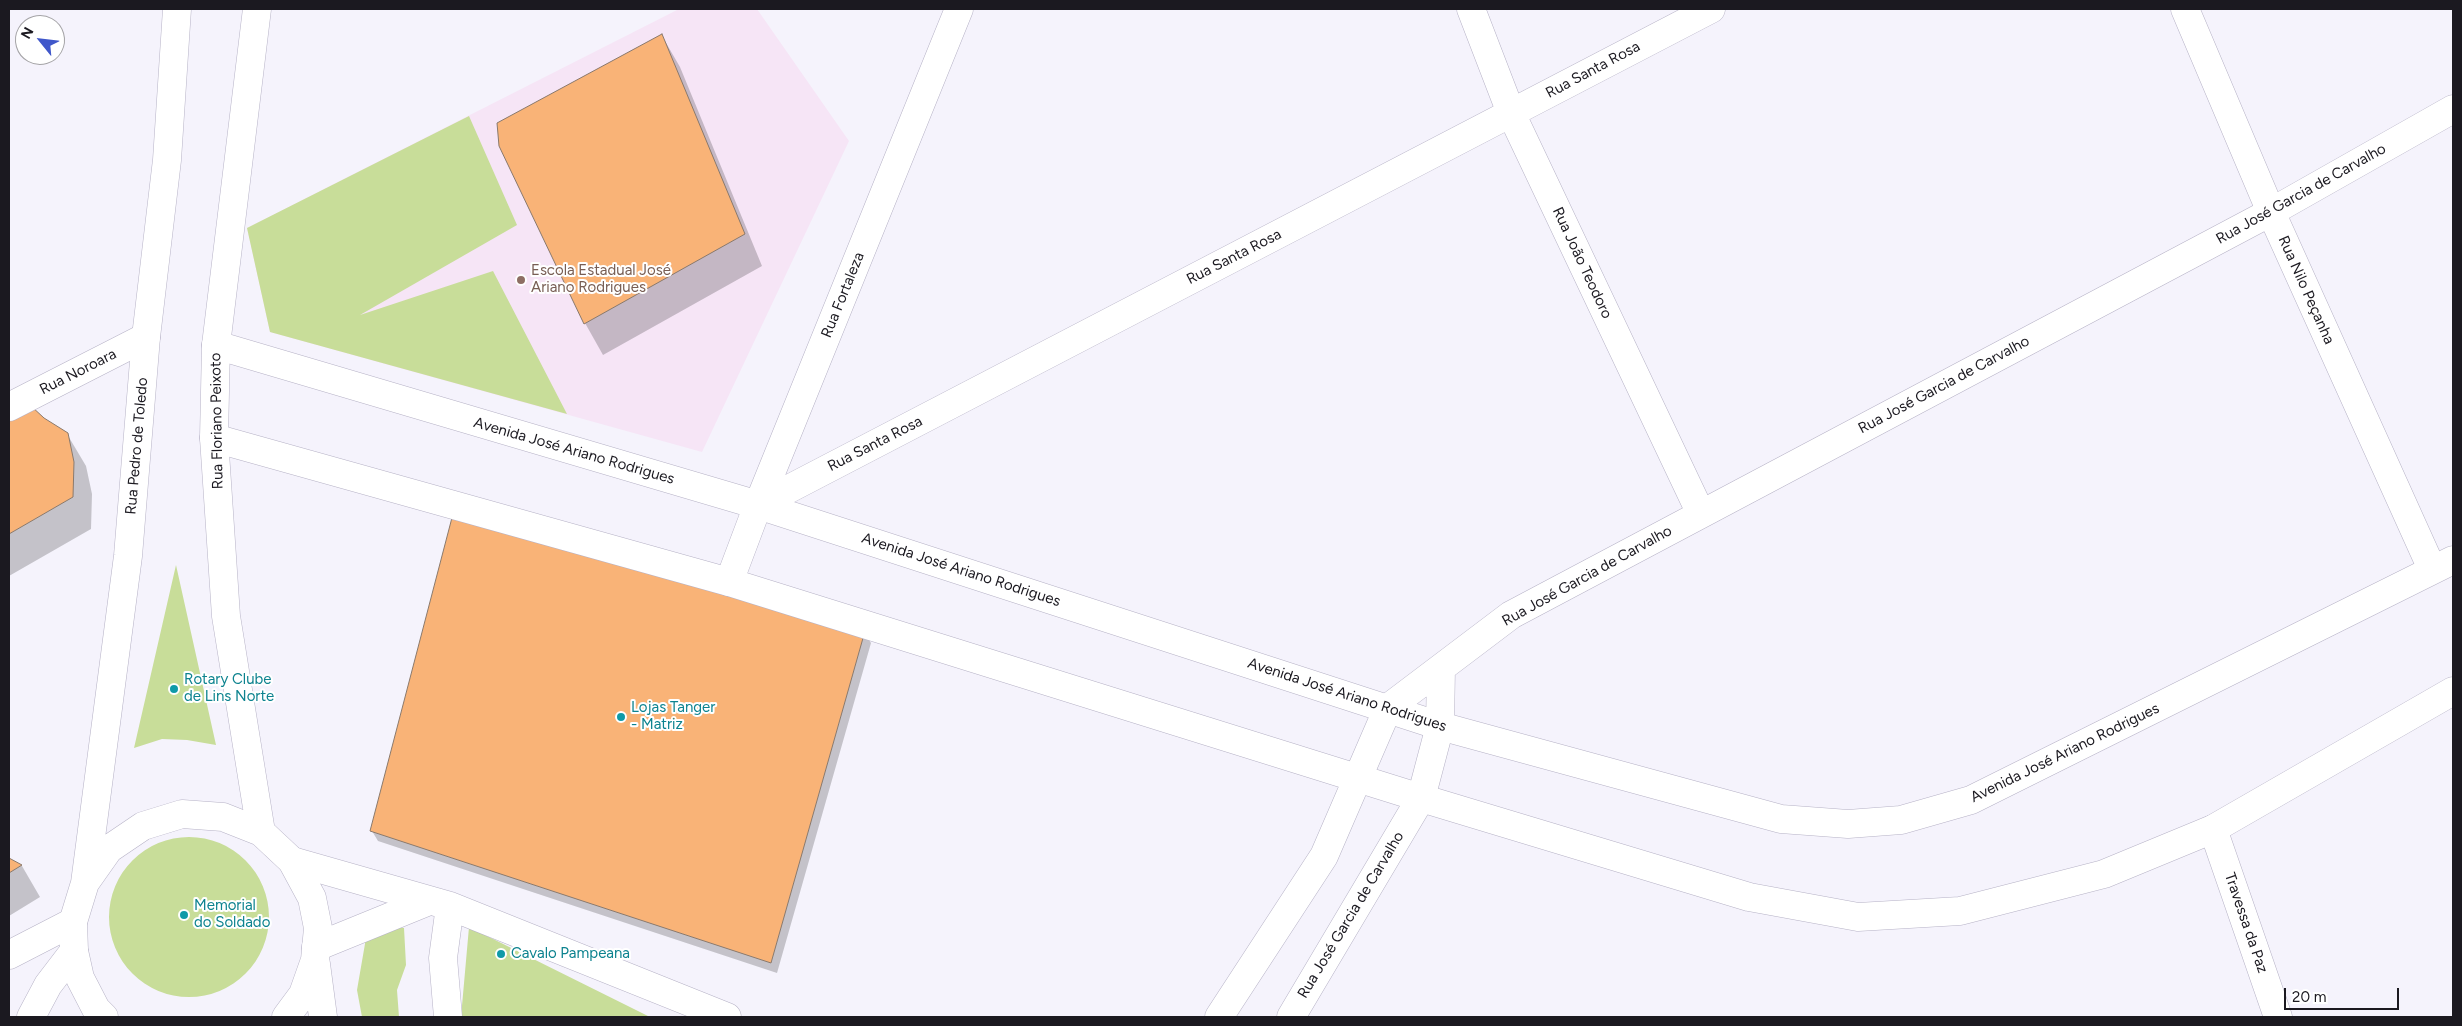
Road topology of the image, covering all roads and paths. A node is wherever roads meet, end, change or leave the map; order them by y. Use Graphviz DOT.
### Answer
graph roads {
  1 [pos="177,9"];
  2 [pos="257,9"];
  3 [pos="959,9"];
  4 [pos="1471,9"];
  5 [pos="1710,9"];
  6 [pos="2185,9"];
  7 [pos="2453,110"];
  8 [pos="1511,113"];
  9 [pos="2271,212"];
  10 [pos="146,337"];
  11 [pos="216,345"];
  12 [pos="9,407"];
  13 [pos="214,438"];
  14 [pos="758,505"];
  15 [pos="1701,514"];
  16 [pos="2443,565"];
  17 [pos="729,582"];
  18 [pos="1441,668"];
  19 [pos="2453,691"];
  20 [pos="1388,708"];
  21 [pos="1440,726"];
  22 [pos="1358,778"];
  23 [pos="1421,798"];
  24 [pos="2213,830"];
  25 [pos="261,832"];
  26 [pos="292,861"];
  27 [pos="85,883"];
  28 [pos="439,904"];
  29 [pos="74,922"];
  30 [pos="74,951"];
  31 [pos="316,953"];
  32 [pos="9,955"];
  33 [pos="96,1014"];
  34 [pos="31,1017"];
  35 [pos="286,1017"];
  36 [pos="323,1017"];
  37 [pos="448,1017"];
  38 [pos="727,1017"];
  39 [pos="1219,1017"];
  40 [pos="1291,1017"];
  41 [pos="2278,1017"];
  1 -- 10 [label="street, Rua Pedro de Toledo"];
  2 -- 11 [label="street, Rua Floriano Peixoto"];
  3 -- 14 [label="street, Rua Fortaleza"];
  4 -- 8 [label="street, Rua João Teodoro"];
  5 -- 8 [label="street, Rua Santa Rosa"];
  6 -- 9 [label="street, Rua Nilo Peçanha"];
  7 -- 9 [label="street, Rua José Garcia de Carvalho"];
  8 -- 14 [label="street, Rua Santa Rosa"];
  8 -- 15 [label="street, Rua João Teodoro"];
  9 -- 15 [label="street, Rua José Garcia de Carvalho"];
  9 -- 16 [label="street, Rua Nilo Peçanha"];
  10 -- 12 [label="street, Rua Noroara"];
  10 -- 27 [label="street, Rua Pedro de Toledo"];
  11 -- 13 [label="street, Rua Floriano Peixoto"];
  11 -- 14 [label="street, Avenida José Ariano Rodrigues"];
  13 -- 17 [label="street"];
  13 -- 25 [label="street, Rua Floriano Peixoto"];
  14 -- 17 [label="street, Rua Fortaleza"];
  14 -- 20 [label="street, Avenida José Ariano Rodrigues"];
  15 -- 18 [label="street, Rua José Garcia de Carvalho"];
  16 -- 21 [label="street, Avenida José Ariano Rodrigues"];
  17 -- 22 [label="street"];
  18 -- 20 [label="street, Rua José Garcia de Carvalho"];
  18 -- 21 [label="street, Rua José Garcia de Carvalho"];
  19 -- 24 [label="street"];
  20 -- 21 [label="street, Avenida José Ariano Rodrigues"];
  20 -- 22 [label="street, Rua José Garcia de Carvalho"];
  21 -- 23 [label="street, Rua José Garcia de Carvalho"];
  22 -- 23 [label="street"];
  22 -- 39 [label="street, Rua José Garcia de Carvalho"];
  23 -- 24 [label="street"];
  23 -- 40 [label="street, Rua José Garcia de Carvalho"];
  24 -- 41 [label="street, Travessa da Paz"];
  25 -- 26 [label="street"];
  25 -- 27 [label="street"];
  26 -- 28 [label="street"];
  26 -- 31 [label="street"];
  27 -- 29 [label="street"];
  28 -- 31 [label="street"];
  28 -- 37 [label="street"];
  28 -- 38 [label="street"];
  29 -- 30 [label="street"];
  29 -- 32 [label="street"];
  30 -- 33 [label="street"];
  30 -- 34 [label="street"];
  31 -- 35 [label="street"];
  31 -- 36 [label="street"];
}
